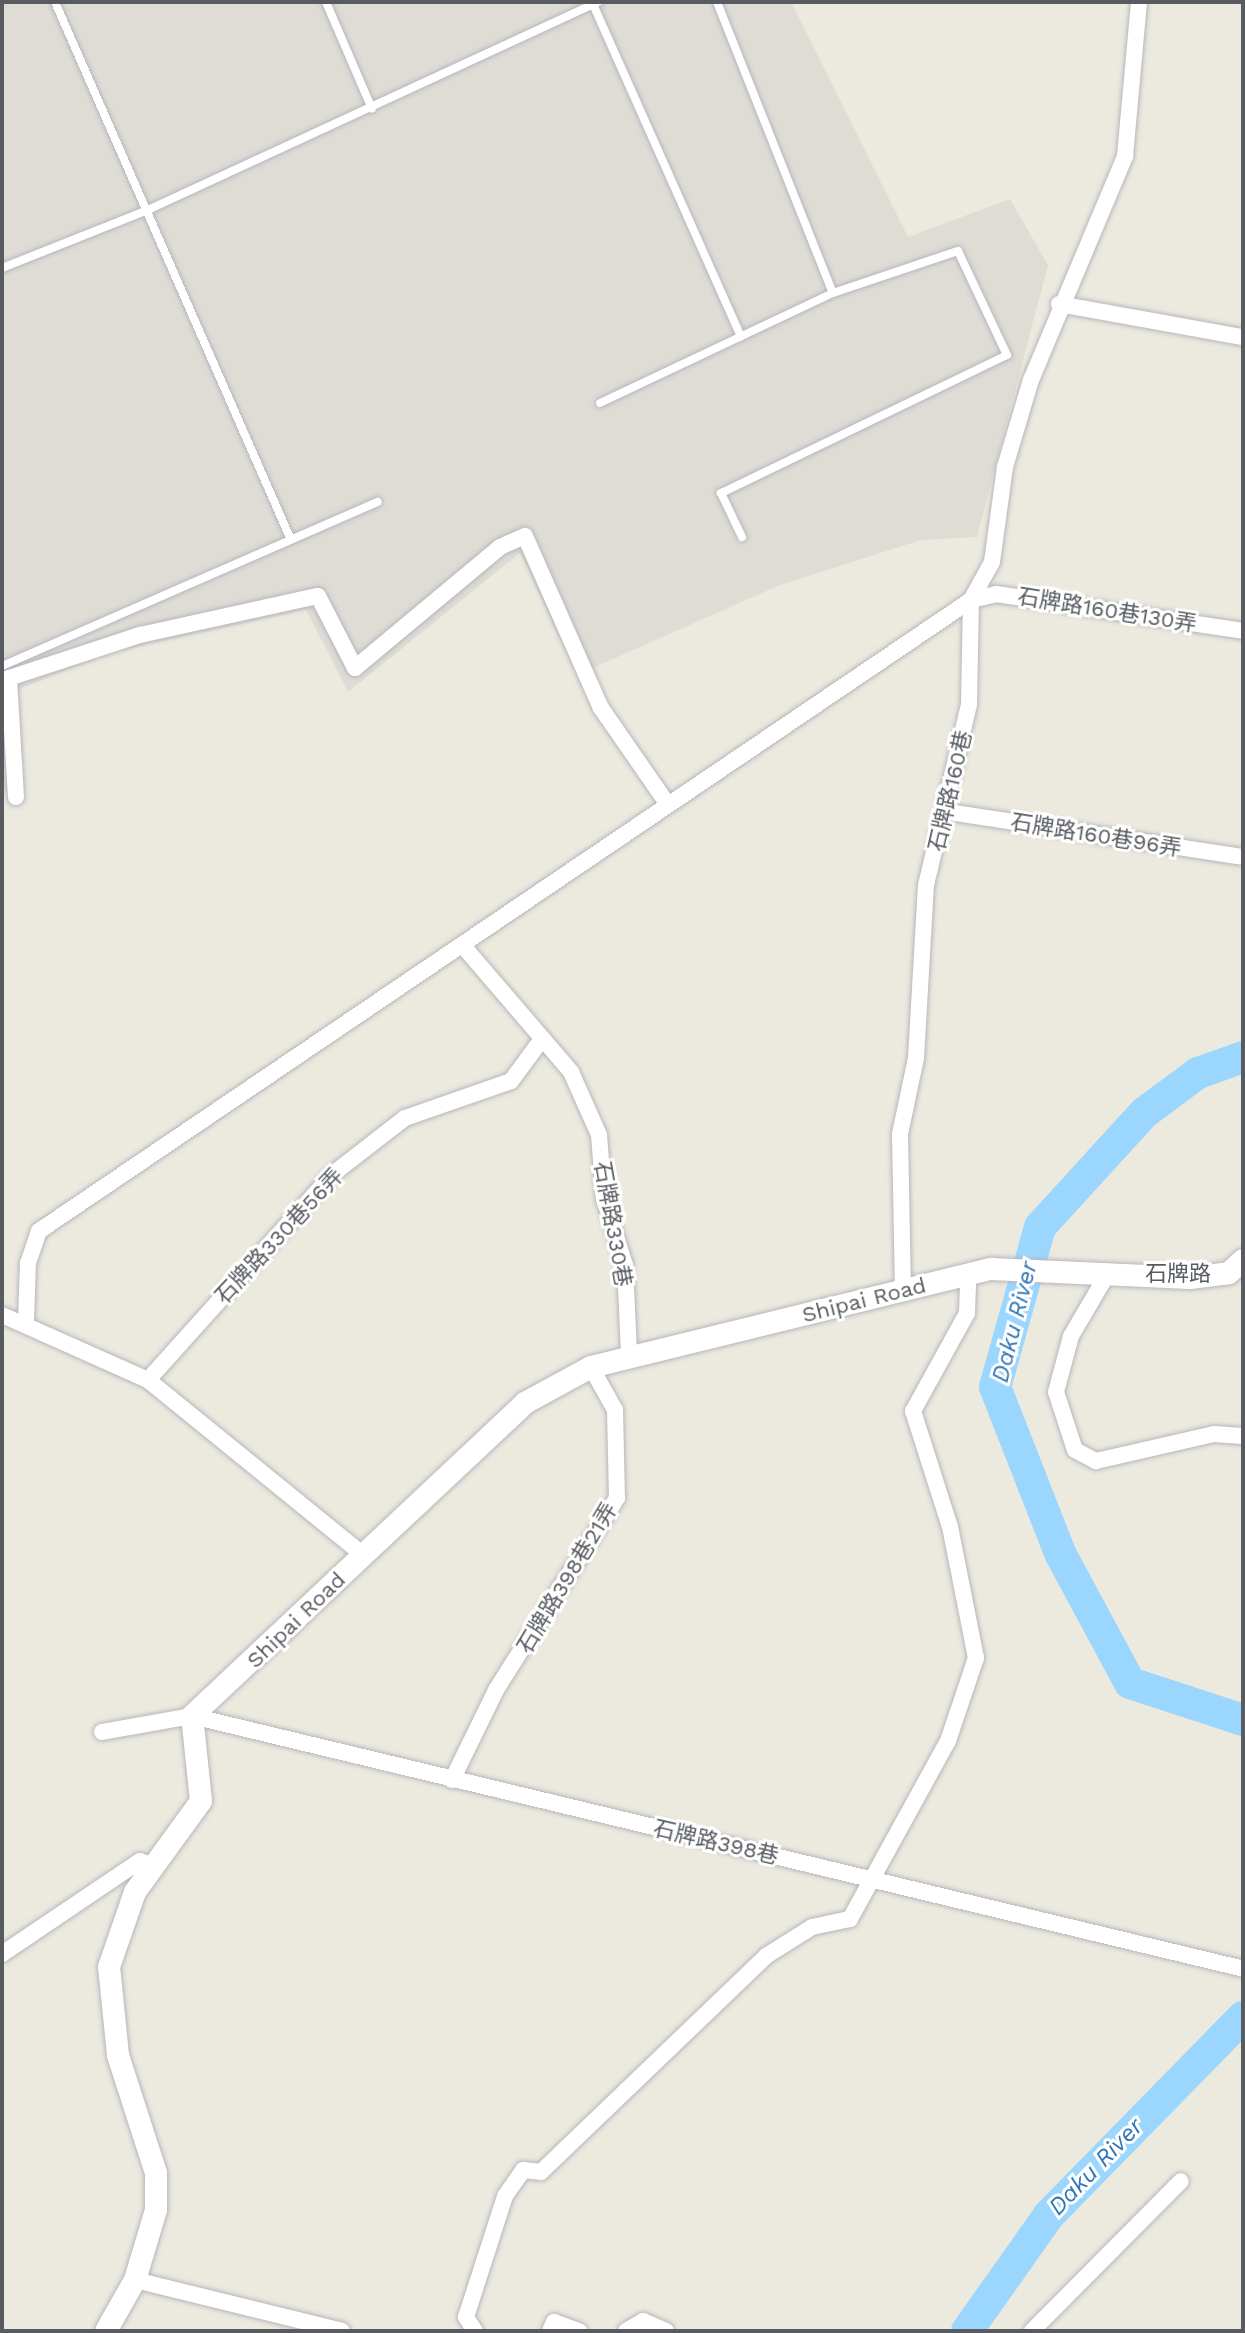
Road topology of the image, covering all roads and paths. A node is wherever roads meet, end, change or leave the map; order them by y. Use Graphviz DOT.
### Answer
graph roads {
  1 [pos="55,2"];
  2 [pos="326,2"];
  3 [pos="717,2"];
  4 [pos="1139,2"];
  5 [pos="594,3"];
  6 [pos="372,109"];
  7 [pos="150,209"];
  8 [pos="2,268"];
  9 [pos="833,293"];
  10 [pos="1059,304"];
  11 [pos="741,336"];
  12 [pos="1243,337"];
  13 [pos="600,403"];
  14 [pos="378,502"];
  15 [pos="742,537"];
  16 [pos="291,540"];
  17 [pos="971,600"];
  18 [pos="1243,631"];
  19 [pos="2,666"];
  20 [pos="16,797"];
  21 [pos="666,802"];
  22 [pos="949,812"];
  23 [pos="1243,857"];
  24 [pos="464,947"];
  25 [pos="542,1039"];
  26 [pos="1243,1260"];
  27 [pos="991,1269"];
  28 [pos="1108,1273"];
  29 [pos="968,1275"];
  30 [pos="903,1291"];
  31 [pos="2,1315"];
  32 [pos="26,1322"];
  33 [pos="629,1354"];
  34 [pos="591,1367"];
  35 [pos="148,1380"];
  36 [pos="1243,1436"];
  37 [pos="363,1555"];
  38 [pos="192,1716"];
  39 [pos="102,1732"];
  40 [pos="452,1780"];
  41 [pos="154,1866"];
  42 [pos="875,1880"];
  43 [pos="2,1954"];
  44 [pos="1240,1968"];
  45 [pos="1181,2181"];
  46 [pos="135,2280"];
  47 [pos="106,2331"];
  48 [pos="342,2331"];
  49 [pos="475,2331"];
  50 [pos="550,2331"];
  51 [pos="579,2331"];
  52 [pos="626,2331"];
  53 [pos="666,2331"];
  54 [pos="1032,2331"];
  1 -- 7 [label="lane"];
  2 -- 6 [label="lane"];
  3 -- 9 [label="lane"];
  4 -- 10 [label="street, 石牌路160巷"];
  5 -- 6 [label="lane"];
  5 -- 11 [label="lane"];
  6 -- 7 [label="lane"];
  7 -- 8 [label="lane"];
  7 -- 16 [label="lane"];
  9 -- 11 [label="lane"];
  9 -- 15 [label="lane"];
  10 -- 12 [label="street"];
  10 -- 17 [label="street, 石牌路160巷"];
  11 -- 13 [label="lane"];
  14 -- 16 [label="lane"];
  16 -- 19 [label="lane"];
  17 -- 18 [label="street, 石牌路160巷130弄"];
  17 -- 21 [label="street"];
  17 -- 22 [label="street, 石牌路160巷"];
  20 -- 21 [label="street"];
  21 -- 24 [label="street"];
  22 -- 23 [label="street, 石牌路160巷96弄"];
  22 -- 30 [label="street, 石牌路160巷"];
  24 -- 25 [label="street, 石牌路330巷"];
  24 -- 32 [label="street"];
  25 -- 33 [label="street, 石牌路330巷"];
  25 -- 35 [label="street, 石牌路330巷56弄"];
  26 -- 28 [label="street, 石牌路"];
  27 -- 28 [label="street, 石牌路"];
  27 -- 29 [label="street, Shipai Road"];
  28 -- 36 [label="street"];
  29 -- 30 [label="street, Shipai Road"];
  29 -- 42 [label="street"];
  30 -- 33 [label="street, Shipai Road"];
  31 -- 32 [label="street"];
  32 -- 35 [label="street"];
  33 -- 34 [label="street, Shipai Road"];
  34 -- 37 [label="street, Shipai Road"];
  34 -- 40 [label="street, 石牌路398巷21弄"];
  35 -- 37 [label="street"];
  37 -- 38 [label="street, Shipai Road"];
  38 -- 39 [label="street"];
  38 -- 40 [label="street, 石牌路398巷"];
  38 -- 41 [label="street"];
  40 -- 42 [label="street, 石牌路398巷"];
  41 -- 43 [label="street"];
  41 -- 46 [label="street"];
  42 -- 44 [label="street, 石牌路398巷"];
  42 -- 49 [label="street"];
  45 -- 54 [label="street"];
  46 -- 47 [label="street"];
  46 -- 48 [label="street"];
  50 -- 51 [label="street"];
  52 -- 53 [label="street"];
}
